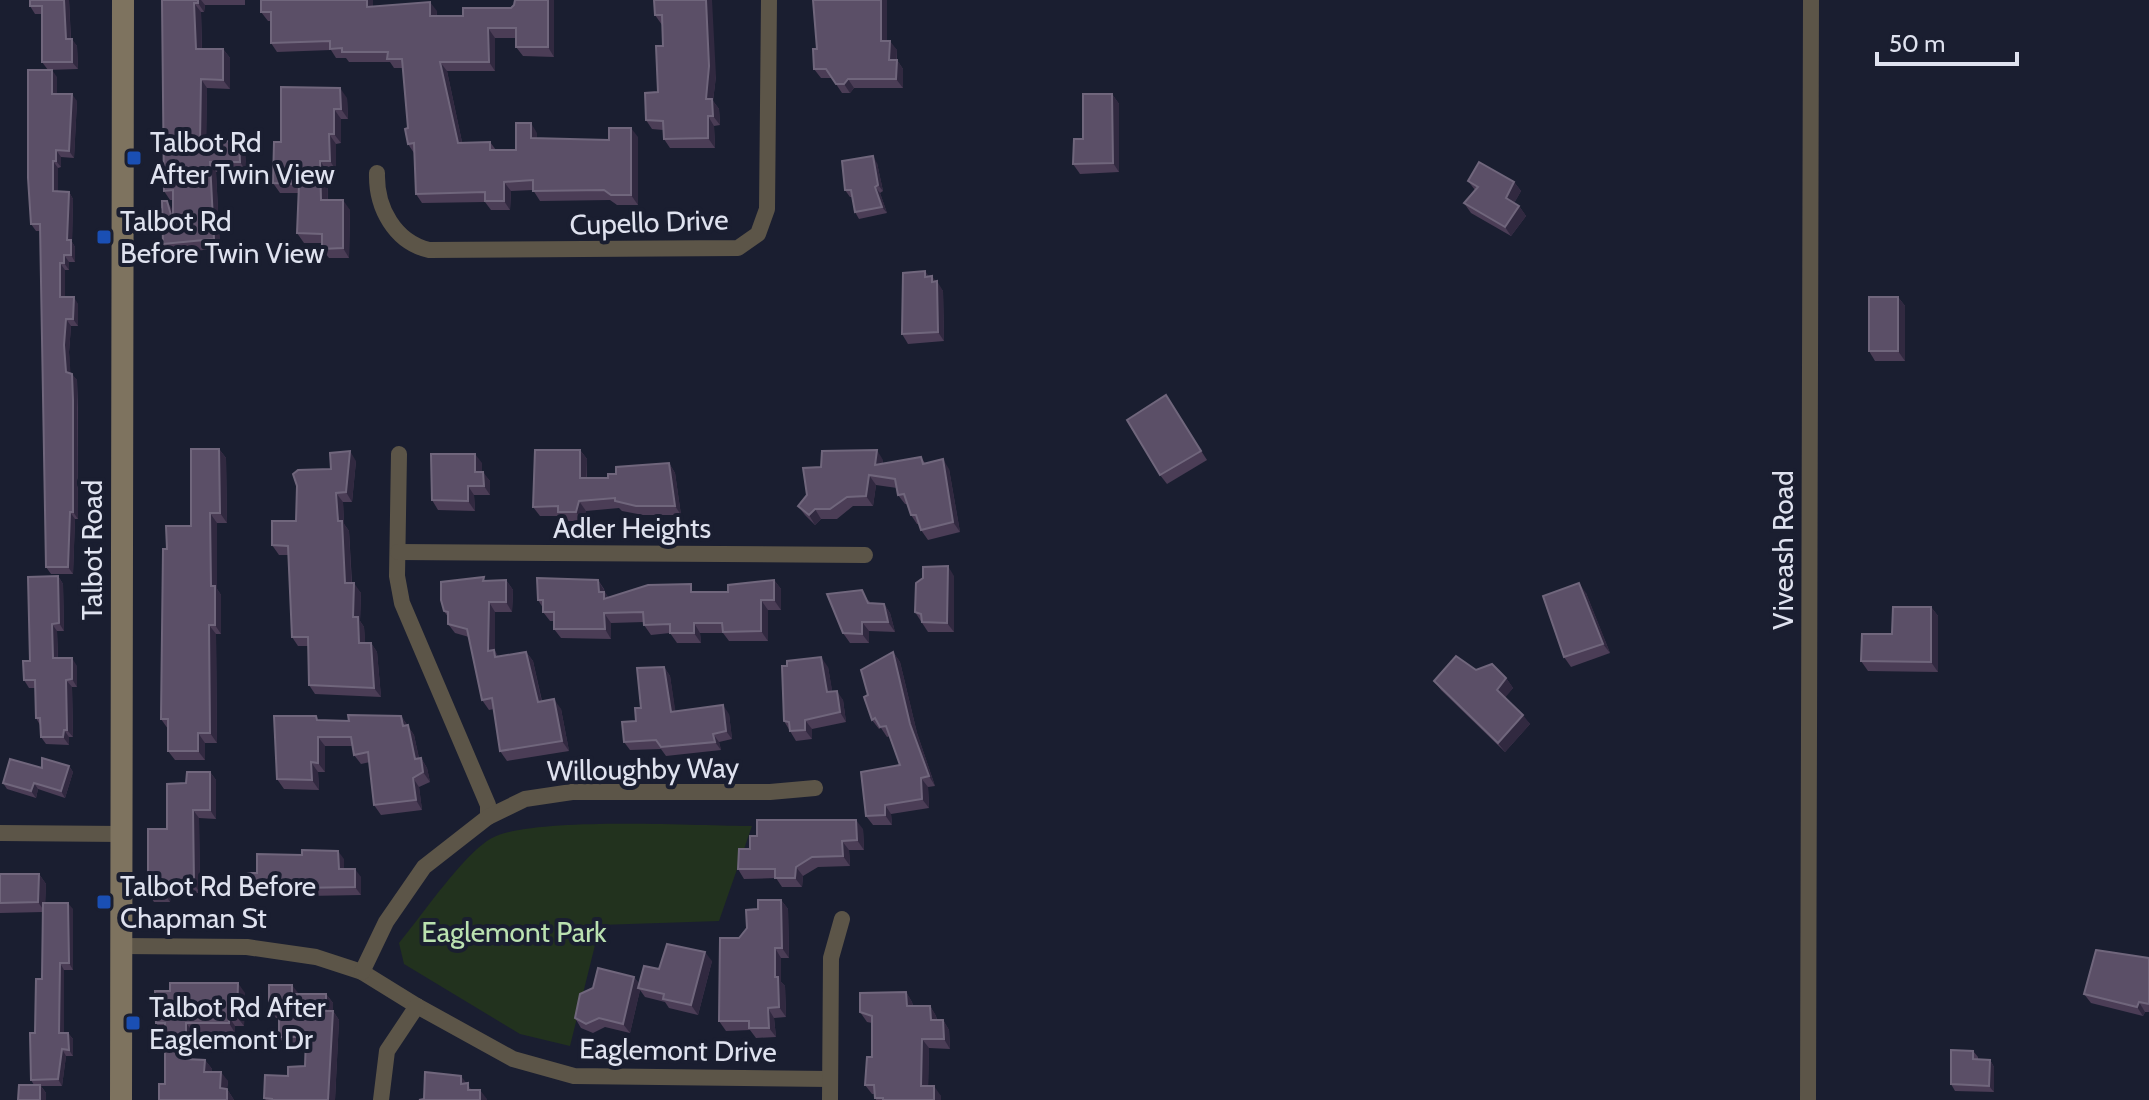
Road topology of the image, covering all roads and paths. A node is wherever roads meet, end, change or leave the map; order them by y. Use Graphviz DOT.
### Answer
graph roads {
  1 [pos="123,0"];
  2 [pos="769,0"];
  3 [pos="1811,0"];
  4 [pos="377,173"];
  5 [pos="399,454"];
  6 [pos="398,552"];
  7 [pos="865,555"];
  8 [pos="815,788"];
  9 [pos="488,817"];
  10 [pos="0,833"];
  11 [pos="122,834"];
  12 [pos="842,919"];
  13 [pos="121,946"];
  14 [pos="362,972"];
  15 [pos="417,1006"];
  16 [pos="829,1079"];
  17 [pos="121,1100"];
  18 [pos="381,1100"];
  19 [pos="830,1100"];
  20 [pos="1808,1100"];
  1 -- 11 [label="main road, Talbot Road"];
  2 -- 4 [label="street, Cupello Drive"];
  3 -- 20 [label="street, Viveash Road"];
  5 -- 6 [label="street"];
  6 -- 7 [label="street, Adler Heights"];
  6 -- 9 [label="street"];
  8 -- 9 [label="street, Willoughby Way"];
  9 -- 14 [label="street, Willoughby Way"];
  10 -- 11 [label="street"];
  11 -- 13 [label="main road, Talbot Road"];
  12 -- 16 [label="street"];
  13 -- 14 [label="street, Eaglemont Drive"];
  13 -- 17 [label="main road, Talbot Road"];
  14 -- 15 [label="street, Eaglemont Drive"];
  15 -- 16 [label="street, Eaglemont Drive"];
  15 -- 18 [label="street"];
  16 -- 19 [label="street"];
}
